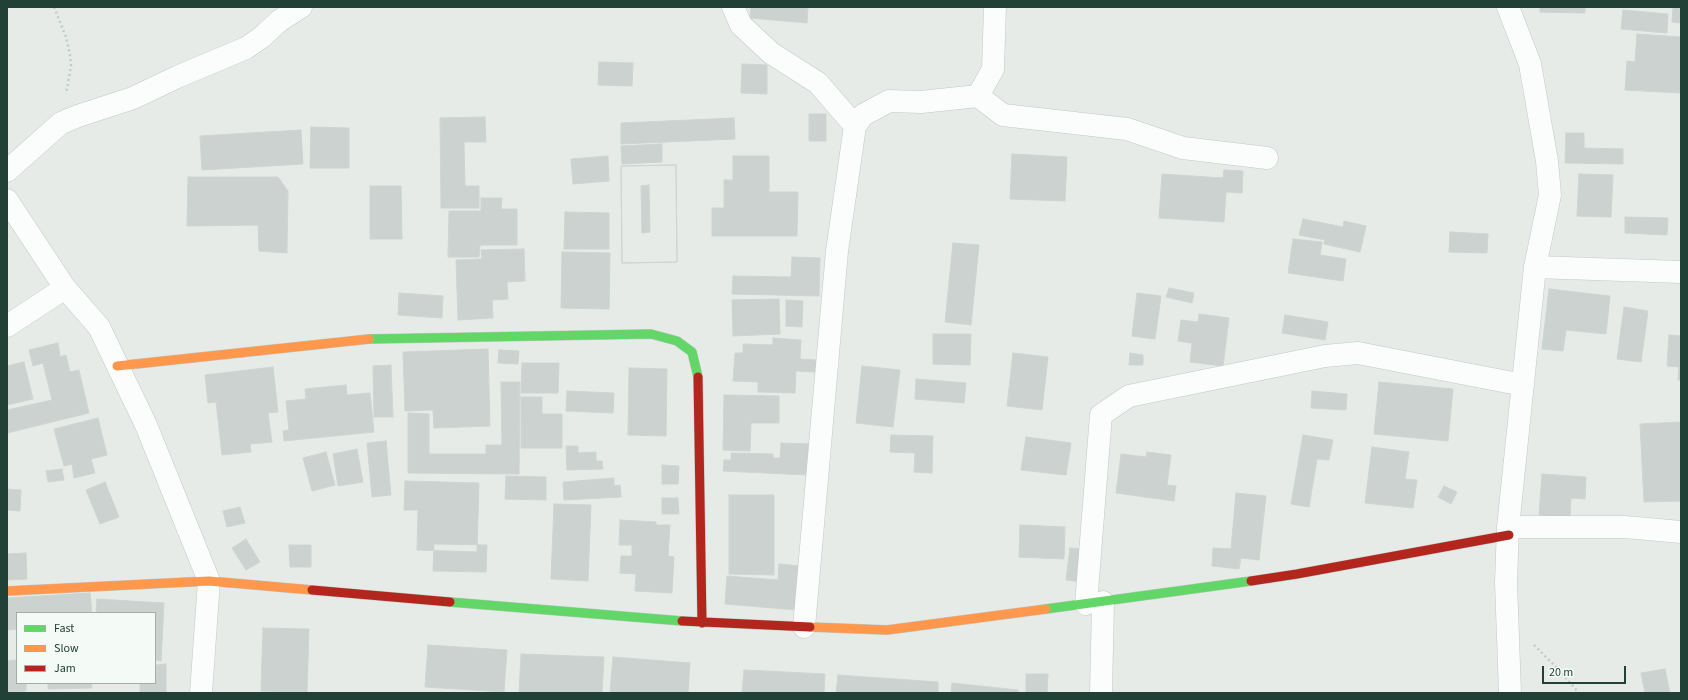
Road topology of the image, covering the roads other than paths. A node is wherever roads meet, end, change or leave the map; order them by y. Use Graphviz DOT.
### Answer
graph roads {
  1 [pos="302,7"];
  2 [pos="733,7"];
  3 [pos="995,7"];
  4 [pos="1508,7"];
  5 [pos="978,96"];
  6 [pos="855,126"];
  7 [pos="1267,158"];
  8 [pos="7,170"];
  9 [pos="7,200"];
  10 [pos="1535,267"];
  11 [pos="1681,272"];
  12 [pos="65,288"];
  13 [pos="7,326"];
  14 [pos="117,366"];
  15 [pos="1523,385"];
  16 [pos="1508,531"];
  17 [pos="1681,532"];
  18 [pos="210,581"];
  19 [pos="7,591"];
  20 [pos="1094,603"];
  21 [pos="702,623"];
  22 [pos="804,627"];
  23 [pos="202,693"];
  24 [pos="1101,693"];
  25 [pos="1510,693"];
  1 -- 8 [label="street"];
  2 -- 6 [label="street"];
  3 -- 5 [label="street"];
  4 -- 10 [label="street"];
  5 -- 6 [label="street"];
  5 -- 7 [label="street"];
  6 -- 22 [label="street"];
  9 -- 12 [label="street"];
  10 -- 11 [label="street"];
  10 -- 15 [label="street"];
  12 -- 13 [label="street"];
  12 -- 14 [label="street"];
  14 -- 18 [label="street"];
  14 -- 21 [label="street"];
  15 -- 16 [label="street"];
  15 -- 20 [label="street"];
  16 -- 17 [label="street"];
  16 -- 20 [label="street"];
  16 -- 25 [label="street"];
  18 -- 19 [label="street"];
  18 -- 21 [label="street"];
  18 -- 23 [label="street"];
  20 -- 22 [label="street"];
  20 -- 24 [label="street"];
  21 -- 22 [label="street"];
}
